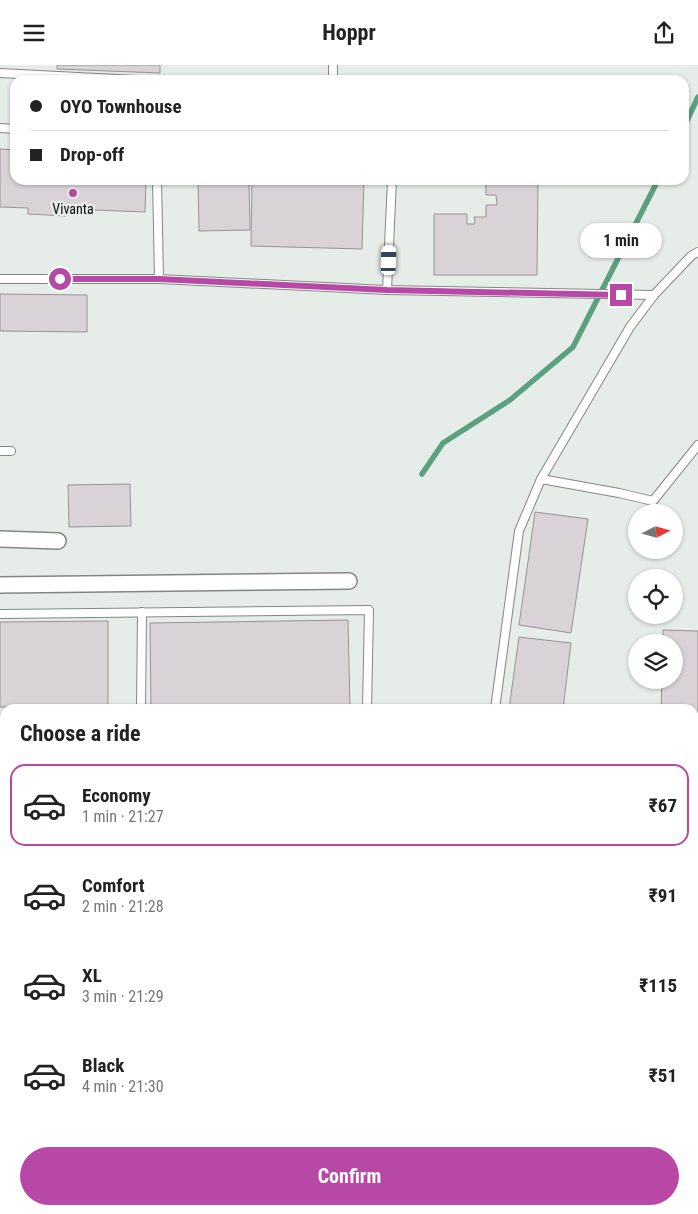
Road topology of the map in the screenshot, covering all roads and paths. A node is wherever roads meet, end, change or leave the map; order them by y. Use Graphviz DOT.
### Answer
graph roads {
  1 [pos="51,65"];
  2 [pos="0,73"];
  3 [pos="51,75"];
  4 [pos="157,185"];
  5 [pos="392,185"];
  6 [pos="698,252"];
  7 [pos="0,279"];
  8 [pos="159,279"];
  9 [pos="387,290"];
  10 [pos="654,295"];
  11 [pos="698,445"];
  12 [pos="0,451"];
  13 [pos="11,451"];
  14 [pos="541,479"];
  15 [pos="0,539"];
  16 [pos="58,541"];
  17 [pos="349,581"];
  18 [pos="0,585"];
  19 [pos="142,612"];
  20 [pos="0,614"];
  21 [pos="141,704"];
  22 [pos="368,704"];
  23 [pos="496,704"];
  1 -- 3 [label="lane"];
  2 -- 3 [label="lane"];
  4 -- 8 [label="lane"];
  5 -- 9 [label="lane"];
  6 -- 10 [label="lane"];
  7 -- 8 [label="lane"];
  8 -- 9 [label="lane"];
  9 -- 10 [label="lane"];
  10 -- 14 [label="lane"];
  11 -- 14 [label="lane"];
  12 -- 13 [label="lane"];
  14 -- 23 [label="lane"];
  15 -- 16 [label="street"];
  17 -- 18 [label="street"];
  19 -- 20 [label="lane"];
  19 -- 21 [label="lane"];
  19 -- 22 [label="lane"];
}
